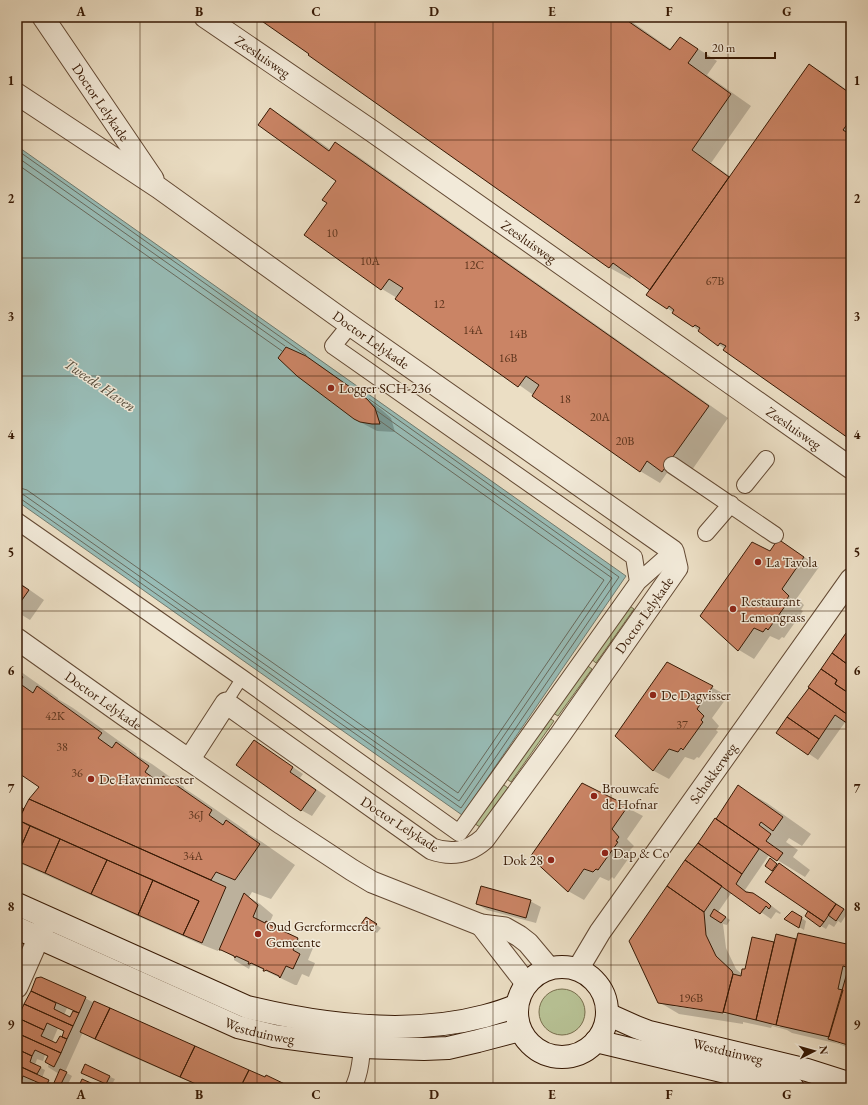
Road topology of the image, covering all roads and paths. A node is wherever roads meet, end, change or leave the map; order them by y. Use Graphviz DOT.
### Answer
graph roads {
  1 [pos="43,17"];
  2 [pos="205,17"];
  3 [pos="17,94"];
  4 [pos="159,188"];
  5 [pos="350,325"];
  6 [pos="766,459"];
  7 [pos="672,464"];
  8 [pos="851,468"];
  9 [pos="745,485"];
  10 [pos="731,504"];
  11 [pos="17,520"];
  12 [pos="706,533"];
  13 [pos="775,535"];
  14 [pos="673,551"];
  15 [pos="851,579"];
  16 [pos="638,582"];
  17 [pos="17,638"];
  18 [pos="242,678"];
  19 [pos="226,703"];
  20 [pos="190,760"];
  21 [pos="17,904"];
  22 [pos="48,917"];
  23 [pos="481,926"];
  24 [pos="17,928"];
  25 [pos="39,938"];
  26 [pos="549,968"];
  27 [pos="578,969"];
  28 [pos="526,983"];
  29 [pos="17,986"];
  30 [pos="517,1005"];
  31 [pos="606,1014"];
  32 [pos="362,1025"];
  33 [pos="520,1030"];
  34 [pos="596,1041"];
  35 [pos="362,1047"];
  36 [pos="851,1084"];
  37 [pos="353,1088"];
  38 [pos="793,1088"];
  1 -- 4 [label="street, Doctor Lelykade"];
  2 -- 8 [label="street, Zeesluisweg"];
  3 -- 4 [label="street, Doctor Lelykade"];
  4 -- 5 [label="street, Doctor Lelykade"];
  5 -- 14 [label="street, Doctor Lelykade"];
  5 -- 16 [label="street"];
  6 -- 9 [label="street"];
  7 -- 10 [label="street"];
  10 -- 12 [label="street"];
  10 -- 13 [label="street"];
  11 -- 18 [label="street"];
  14 -- 16 [label="street"];
  14 -- 19 [label="street, Doctor Lelykade"];
  15 -- 27 [label="street, Schokkerweg"];
  16 -- 18 [label="street"];
  17 -- 20 [label="street, Doctor Lelykade"];
  18 -- 19 [label="lane"];
  19 -- 20 [label="street"];
  20 -- 23 [label="street, Doctor Lelykade"];
  21 -- 22 [label="main road, Westduinweg"];
  22 -- 25 [label="street"];
  22 -- 32 [label="main road, Westduinweg"];
  23 -- 26 [label="street, Doctor Lelykade"];
  23 -- 28 [label="street, Doctor Lelykade"];
  24 -- 25 [label="main road, Westduinweg"];
  25 -- 29 [label="street"];
  25 -- 35 [label="main road, Westduinweg"];
  26 -- 27 [label="main road"];
  26 -- 28 [label="main road"];
  27 -- 31 [label="main road"];
  28 -- 30 [label="main road"];
  30 -- 32 [label="main road, Westduinweg"];
  30 -- 33 [label="main road"];
  31 -- 34 [label="main road"];
  31 -- 36 [label="main road, Westduinweg"];
  32 -- 35 [label="street"];
  33 -- 34 [label="main road"];
  33 -- 35 [label="main road, Westduinweg"];
  34 -- 38 [label="main road, Westduinweg"];
  35 -- 37 [label="street"];
}
